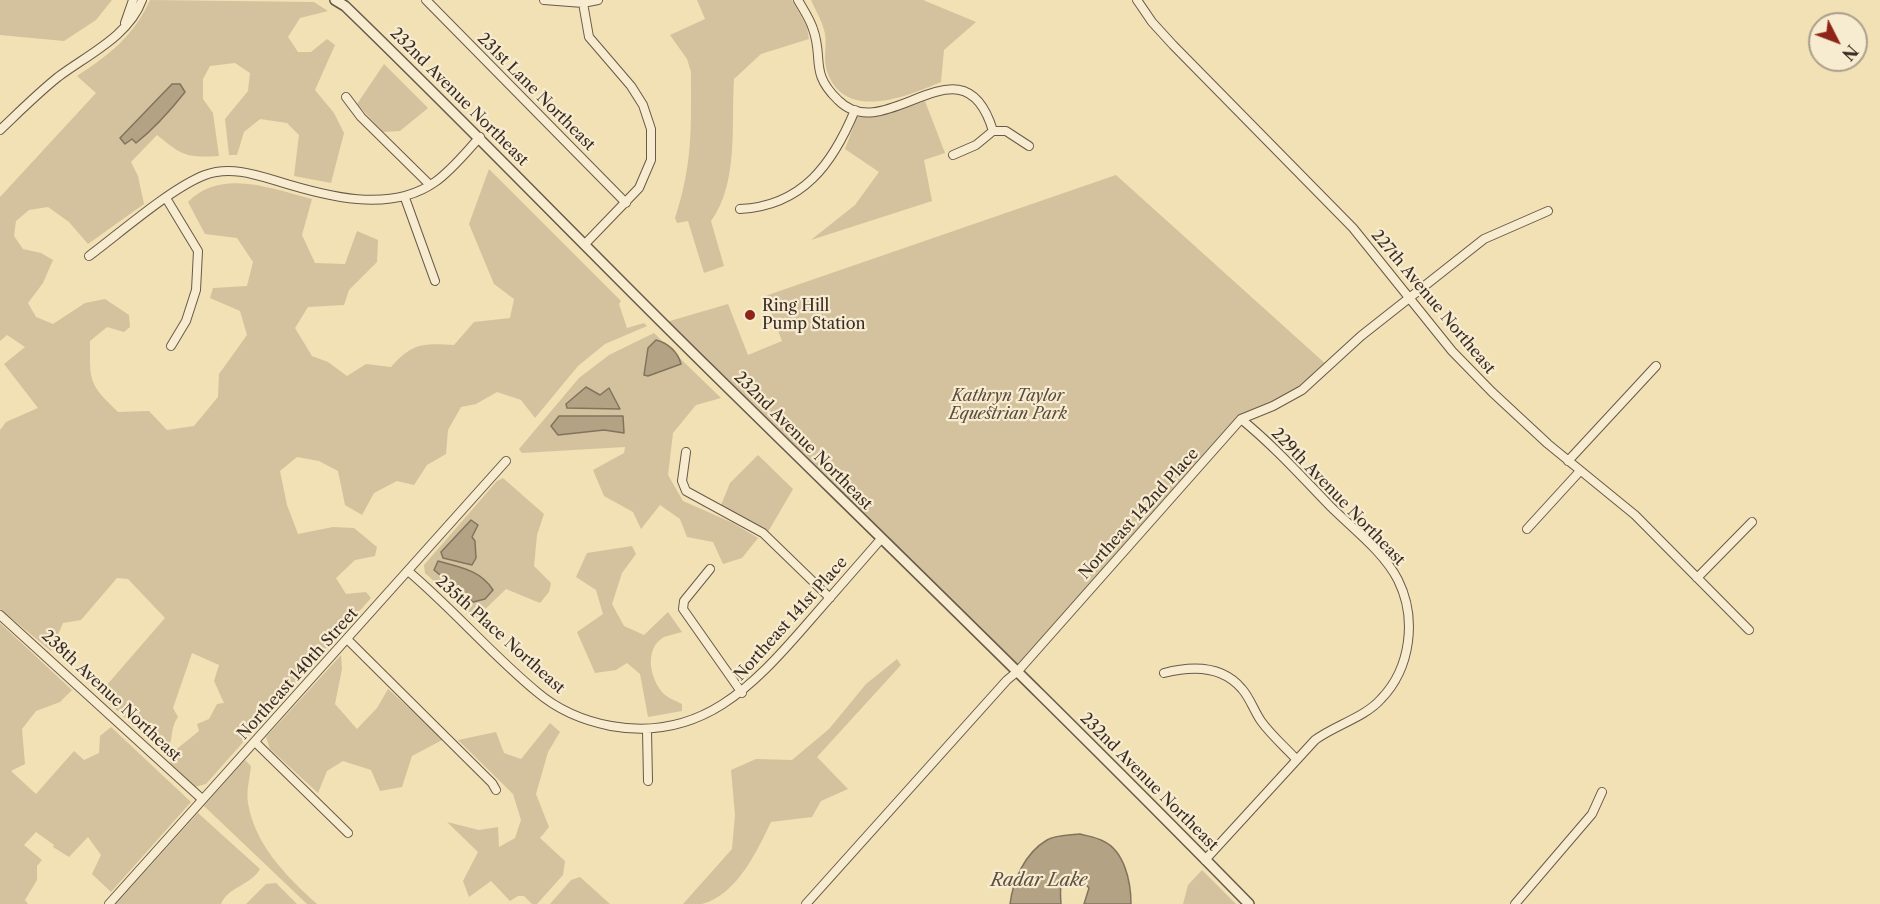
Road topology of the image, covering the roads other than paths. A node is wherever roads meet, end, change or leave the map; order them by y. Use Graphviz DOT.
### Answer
graph roads {
  1 [pos="133,0"];
  2 [pos="142,0"];
  3 [pos="335,0"];
  4 [pos="426,0"];
  5 [pos="544,0"];
  6 [pos="598,0"];
  7 [pos="798,0"];
  8 [pos="1137,0"];
  9 [pos="348,3"];
  10 [pos="584,3"];
  11 [pos="124,25"];
  12 [pos="346,97"];
  13 [pos="855,110"];
  14 [pos="1,128"];
  15 [pos="993,131"];
  16 [pos="480,137"];
  17 [pos="1029,146"];
  18 [pos="953,155"];
  19 [pos="430,185"];
  20 [pos="166,198"];
  21 [pos="405,198"];
  22 [pos="626,203"];
  23 [pos="740,209"];
  24 [pos="1548,211"];
  25 [pos="585,244"];
  26 [pos="89,256"];
  27 [pos="435,281"];
  28 [pos="1408,297"];
  29 [pos="171,346"];
  30 [pos="1656,366"];
  31 [pos="1242,419"];
  32 [pos="686,452"];
  33 [pos="506,461"];
  34 [pos="1568,461"];
  35 [pos="1580,471"];
  36 [pos="1752,522"];
  37 [pos="1527,529"];
  38 [pos="881,539"];
  39 [pos="710,569"];
  40 [pos="408,571"];
  41 [pos="1697,578"];
  42 [pos="830,598"];
  43 [pos="0,615"];
  44 [pos="1749,630"];
  45 [pos="347,639"];
  46 [pos="1018,671"];
  47 [pos="1164,673"];
  48 [pos="742,693"];
  49 [pos="647,730"];
  50 [pos="255,742"];
  51 [pos="1296,759"];
  52 [pos="648,781"];
  53 [pos="496,790"];
  54 [pos="1602,792"];
  55 [pos="202,800"];
  56 [pos="348,833"];
  57 [pos="1205,860"];
  58 [pos="109,904"];
  59 [pos="806,904"];
  60 [pos="1249,904"];
  61 [pos="1515,904"];
  1 -- 11 [label="street"];
  2 -- 11 [label="street"];
  3 -- 9 [label="street, 232nd Avenue Northeast"];
  4 -- 22 [label="street, 231st Lane Northeast"];
  5 -- 10 [label="street"];
  6 -- 10 [label="street"];
  7 -- 13 [label="street"];
  8 -- 28 [label="street, 227th Avenue Northeast"];
  9 -- 16 [label="street, 232nd Avenue Northeast"];
  10 -- 22 [label="street"];
  11 -- 14 [label="street"];
  12 -- 19 [label="street"];
  13 -- 15 [label="street"];
  13 -- 23 [label="street"];
  15 -- 17 [label="street"];
  15 -- 18 [label="street"];
  16 -- 19 [label="street"];
  16 -- 25 [label="street, 232nd Avenue Northeast"];
  19 -- 21 [label="street"];
  20 -- 21 [label="street"];
  20 -- 26 [label="street"];
  20 -- 29 [label="street"];
  21 -- 27 [label="street"];
  22 -- 25 [label="street"];
  24 -- 28 [label="street, Northeast 142nd Place"];
  25 -- 38 [label="street, 232nd Avenue Northeast"];
  28 -- 31 [label="street, Northeast 142nd Place"];
  28 -- 34 [label="street, 227th Avenue Northeast"];
  30 -- 34 [label="street"];
  31 -- 46 [label="street, Northeast 142nd Place"];
  31 -- 51 [label="street, 229th Avenue Northeast"];
  32 -- 42 [label="street"];
  33 -- 40 [label="street, Northeast 140th Street"];
  34 -- 35 [label="street, 227th Avenue Northeast"];
  35 -- 37 [label="street"];
  35 -- 41 [label="street, 227th Avenue Northeast"];
  36 -- 41 [label="street"];
  38 -- 42 [label="street, Northeast 141st Place"];
  38 -- 46 [label="street, 232nd Avenue Northeast"];
  39 -- 48 [label="street"];
  40 -- 45 [label="street, Northeast 140th Street"];
  40 -- 49 [label="street, 235th Place Northeast"];
  41 -- 44 [label="street, 227th Avenue Northeast"];
  42 -- 48 [label="street, Northeast 141st Place"];
  43 -- 55 [label="street, 238th Avenue Northeast"];
  45 -- 50 [label="street, Northeast 140th Street"];
  45 -- 53 [label="street"];
  46 -- 57 [label="street, 232nd Avenue Northeast"];
  46 -- 59 [label="street, Northeast 142nd Place"];
  47 -- 51 [label="street"];
  48 -- 49 [label="street, Northeast 141st Place"];
  49 -- 52 [label="street"];
  50 -- 55 [label="street, Northeast 140th Street"];
  50 -- 56 [label="street"];
  51 -- 57 [label="street"];
  54 -- 61 [label="street"];
  55 -- 58 [label="street, Northeast 140th Street"];
  57 -- 60 [label="street, 232nd Avenue Northeast"];
}
